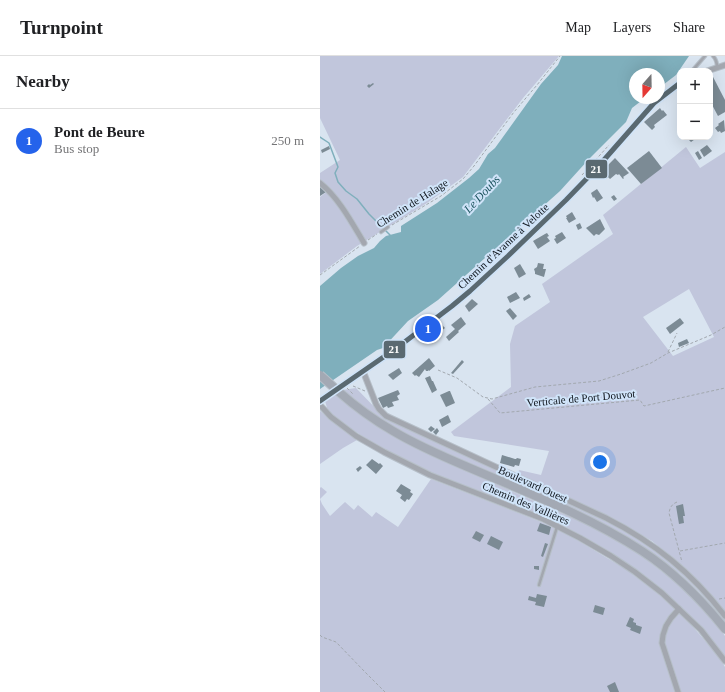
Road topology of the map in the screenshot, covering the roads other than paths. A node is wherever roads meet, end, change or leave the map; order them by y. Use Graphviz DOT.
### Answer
graph roads {
  1 [pos="705,56"];
  2 [pos="713,56"];
  3 [pos="725,65"];
  4 [pos="695,68"];
  5 [pos="716,68"];
  6 [pos="713,69"];
  7 [pos="677,85"];
  8 [pos="320,183"];
  9 [pos="388,227"];
  10 [pos="381,232"];
  11 [pos="364,242"];
  12 [pos="363,371"];
  13 [pos="320,375"];
  14 [pos="320,400"];
  15 [pos="320,405"];
  16 [pos="558,526"];
  17 [pos="539,585"];
  18 [pos="679,609"];
  19 [pos="725,616"];
  20 [pos="725,629"];
  21 [pos="725,661"];
  22 [pos="678,692"];
  1 -- 4 [label="lane"];
  2 -- 5 [label="lane"];
  3 -- 5 [label="street"];
  5 -- 6 [label="street"];
  7 -- 12 [label="street, Chemin d'Avanne à Velotte"];
  8 -- 11 [label="street"];
  9 -- 10 [label="lane, Chemin de Halage"];
  12 -- 14 [label="street, Chemin d'Avanne à Velotte"];
  12 -- 19 [label="street, Chemin des Vallières"];
  13 -- 20 [label="main road, Boulevard Ouest, bridge"];
  15 -- 16 [label="street, Chemin des Vallières"];
  16 -- 17 [label="lane"];
  16 -- 18 [label="street, Chemin des Vallières"];
  18 -- 21 [label="street, Chemin des Vallières"];
  18 -- 22 [label="street"];
}
